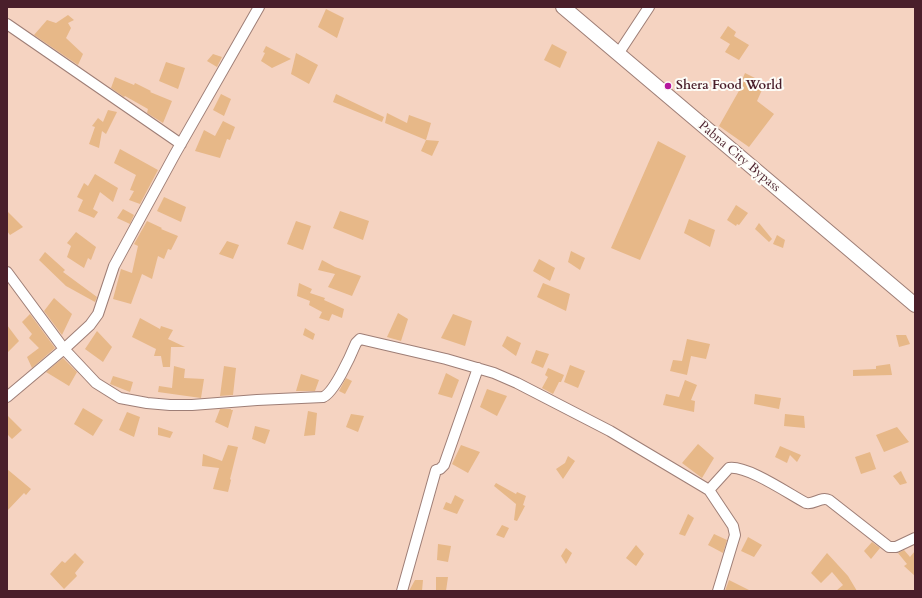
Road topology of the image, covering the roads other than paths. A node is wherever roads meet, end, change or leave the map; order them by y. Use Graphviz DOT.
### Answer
graph roads {
  1 [pos="259,7"];
  2 [pos="563,7"];
  3 [pos="649,7"];
  4 [pos="7,24"];
  5 [pos="618,54"];
  6 [pos="181,144"];
  7 [pos="7,272"];
  8 [pos="915,305"];
  9 [pos="64,349"];
  10 [pos="478,368"];
  11 [pos="7,397"];
  12 [pos="709,490"];
  13 [pos="915,538"];
  14 [pos="402,591"];
  15 [pos="718,591"];
  1 -- 6 [label="street"];
  2 -- 5 [label="highway, Pabna City Bypass"];
  3 -- 5 [label="street"];
  4 -- 6 [label="street"];
  5 -- 8 [label="highway, Pabna City Bypass"];
  6 -- 9 [label="street"];
  7 -- 9 [label="street"];
  9 -- 10 [label="street"];
  9 -- 11 [label="street"];
  10 -- 12 [label="street"];
  10 -- 14 [label="street"];
  12 -- 13 [label="street"];
  12 -- 15 [label="street"];
}
